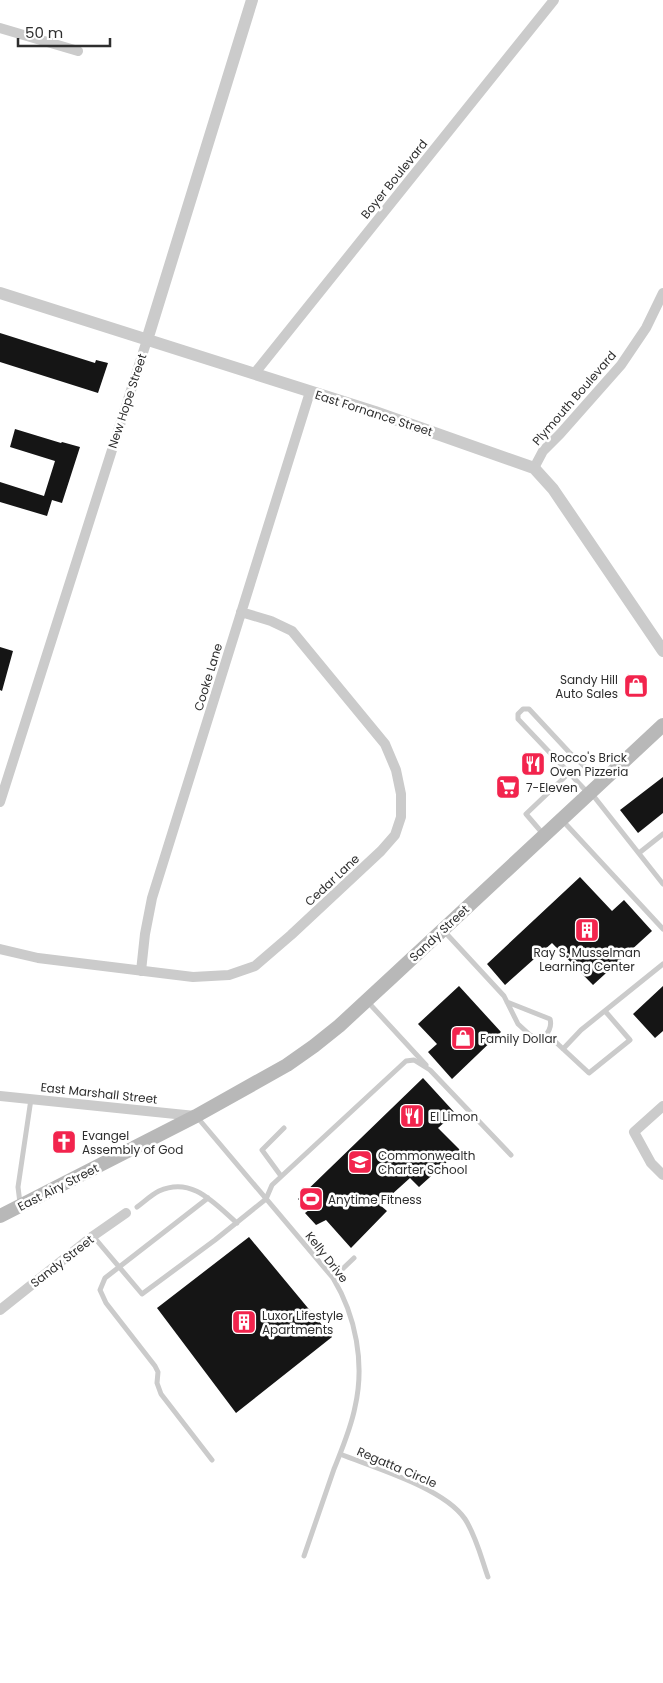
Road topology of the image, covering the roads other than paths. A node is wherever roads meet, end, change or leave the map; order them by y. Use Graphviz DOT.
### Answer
graph roads {
  1 [pos="252,0"];
  2 [pos="554,0"];
  3 [pos="0,28"];
  4 [pos="78,51"];
  5 [pos="0,293"];
  6 [pos="663,293"];
  7 [pos="147,340"];
  8 [pos="254,374"];
  9 [pos="310,392"];
  10 [pos="534,468"];
  11 [pos="241,612"];
  12 [pos="663,651"];
  13 [pos="663,725"];
  14 [pos="569,773"];
  15 [pos="601,782"];
  16 [pos="590,793"];
  17 [pos="0,802"];
  18 [pos="561,820"];
  19 [pos="663,834"];
  20 [pos="545,835"];
  21 [pos="639,853"];
  22 [pos="663,884"];
  23 [pos="663,929"];
  24 [pos="443,930"];
  25 [pos="0,949"];
  26 [pos="663,964"];
  27 [pos="141,971"];
  28 [pos="367,1001"];
  29 [pos="506,1002"];
  30 [pos="605,1011"];
  31 [pos="547,1034"];
  32 [pos="563,1049"];
  33 [pos="430,1070"];
  34 [pos="0,1096"];
  35 [pos="31,1099"];
  36 [pos="663,1106"];
  37 [pos="196,1116"];
  38 [pos="284,1128"];
  39 [pos="511,1156"];
  40 [pos="663,1175"];
  41 [pos="281,1176"];
  42 [pos="208,1198"];
  43 [pos="266,1198"];
  44 [pos="20,1206"];
  45 [pos="137,1208"];
  46 [pos="126,1213"];
  47 [pos="0,1216"];
  48 [pos="236,1223"];
  49 [pos="94,1236"];
  50 [pos="354,1258"];
  51 [pos="119,1267"];
  52 [pos="333,1278"];
  53 [pos="0,1310"];
  54 [pos="340,1454"];
  55 [pos="212,1460"];
  56 [pos="304,1556"];
  57 [pos="488,1577"];
  1 -- 7 [label="street, New Hope Street"];
  2 -- 8 [label="street, Boyer Boulevard"];
  3 -- 4 [label="street"];
  5 -- 7 [label="street, East Fornance Street"];
  6 -- 10 [label="street, Plymouth Boulevard"];
  7 -- 8 [label="street, East Fornance Street"];
  7 -- 17 [label="street, New Hope Street"];
  8 -- 9 [label="street, East Fornance Street"];
  9 -- 10 [label="street, East Fornance Street"];
  9 -- 11 [label="street, Cooke Lane"];
  10 -- 12 [label="street, East Fornance Street"];
  11 -- 27 [label="street, Cooke Lane"];
  11 -- 27 [label="street, Cedar Lane"];
  13 -- 15 [label="main road, Sandy Street"];
  14 -- 15 [label="lane"];
  14 -- 16 [label="lane"];
  14 -- 20 [label="lane"];
  15 -- 16 [label="main road, Sandy Street"];
  16 -- 18 [label="main road, Sandy Street"];
  16 -- 21 [label="lane"];
  18 -- 20 [label="main road, Sandy Street"];
  18 -- 23 [label="lane"];
  19 -- 21 [label="lane"];
  20 -- 24 [label="main road, Sandy Street"];
  21 -- 22 [label="lane"];
  24 -- 28 [label="main road, Sandy Street"];
  24 -- 29 [label="lane"];
  25 -- 27 [label="street, Cedar Lane"];
  26 -- 30 [label="lane"];
  28 -- 33 [label="lane"];
  28 -- 37 [label="main road, Sandy Street"];
  29 -- 31 [label="lane"];
  29 -- 31 [label="lane"];
  30 -- 32 [label="lane"];
  30 -- 32 [label="lane"];
  31 -- 32 [label="lane"];
  33 -- 39 [label="lane"];
  33 -- 41 [label="lane"];
  34 -- 35 [label="street, East Marshall Street"];
  35 -- 37 [label="street, East Marshall Street"];
  35 -- 44 [label="lane"];
  36 -- 40 [label="street"];
  37 -- 43 [label="lane, Kelly Drive"];
  37 -- 44 [label="main road, East Airy Street"];
  38 -- 41 [label="lane"];
  41 -- 43 [label="lane"];
  42 -- 45 [label="lane"];
  42 -- 48 [label="lane"];
  42 -- 51 [label="lane"];
  43 -- 48 [label="lane"];
  43 -- 52 [label="lane, Kelly Drive"];
  44 -- 47 [label="main road, East Airy Street"];
  46 -- 49 [label="street, Sandy Street"];
  48 -- 51 [label="lane"];
  49 -- 51 [label="lane"];
  49 -- 53 [label="street, Sandy Street"];
  50 -- 52 [label="lane"];
  51 -- 55 [label="lane"];
  52 -- 54 [label="lane, Kelly Drive"];
  54 -- 56 [label="lane, Kelly Drive"];
  54 -- 57 [label="lane, Regatta Circle"];
}
